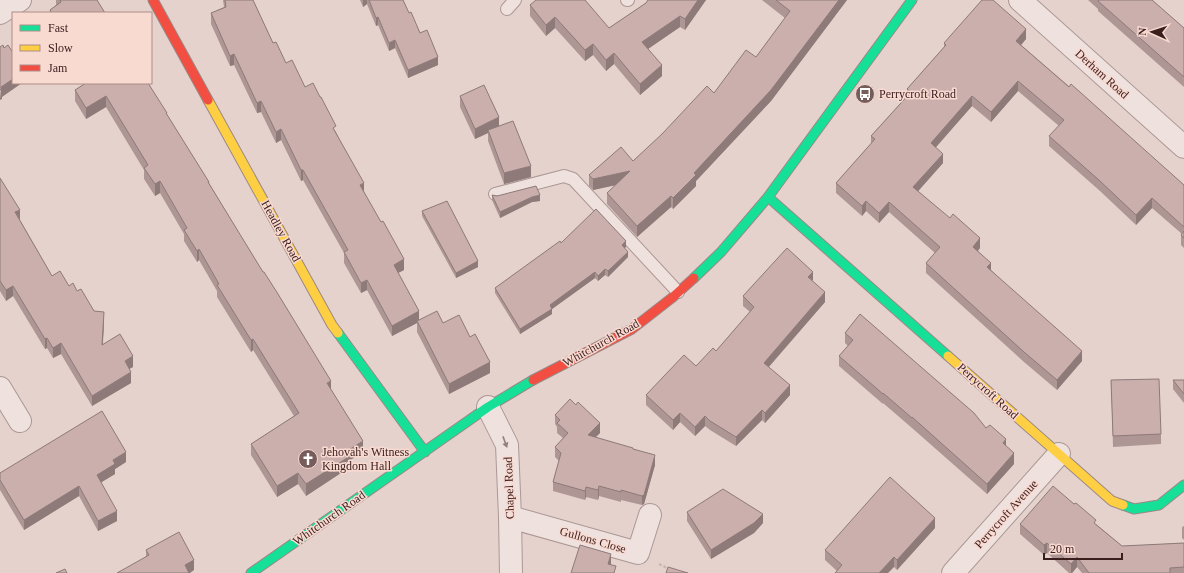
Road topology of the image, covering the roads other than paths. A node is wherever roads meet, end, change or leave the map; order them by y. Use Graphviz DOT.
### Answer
graph roads {
  1 [pos="20,0"];
  2 [pos="153,0"];
  3 [pos="515,0"];
  4 [pos="912,0"];
  5 [pos="1020,0"];
  6 [pos="507,9"];
  7 [pos="0,13"];
  8 [pos="1184,147"];
  9 [pos="495,194"];
  10 [pos="768,197"];
  11 [pos="678,292"];
  12 [pos="0,388"];
  13 [pos="488,407"];
  14 [pos="20,421"];
  15 [pos="425,452"];
  16 [pos="1059,454"];
  17 [pos="1184,485"];
  18 [pos="650,515"];
  19 [pos="510,517"];
  20 [pos="250,573"];
  21 [pos="511,573"];
  22 [pos="953,573"];
  1 -- 7 [label="street"];
  2 -- 15 [label="street, Headley Road"];
  3 -- 6 [label="lane"];
  4 -- 10 [label="street, Whitchurch Road"];
  5 -- 8 [label="street, Derham Road"];
  9 -- 11 [label="lane"];
  10 -- 11 [label="street, Whitchurch Road"];
  10 -- 16 [label="street, Perrycroft Road"];
  11 -- 13 [label="street, Whitchurch Road"];
  12 -- 14 [label="street"];
  13 -- 15 [label="street, Whitchurch Road"];
  13 -- 19 [label="street, Chapel Road, one-way"];
  15 -- 20 [label="street, Whitchurch Road"];
  16 -- 17 [label="street, Perrycroft Road"];
  16 -- 22 [label="street, Perrycroft Avenue"];
  18 -- 19 [label="street, Gullons Close"];
  19 -- 21 [label="street, Chapel Road"];
}
